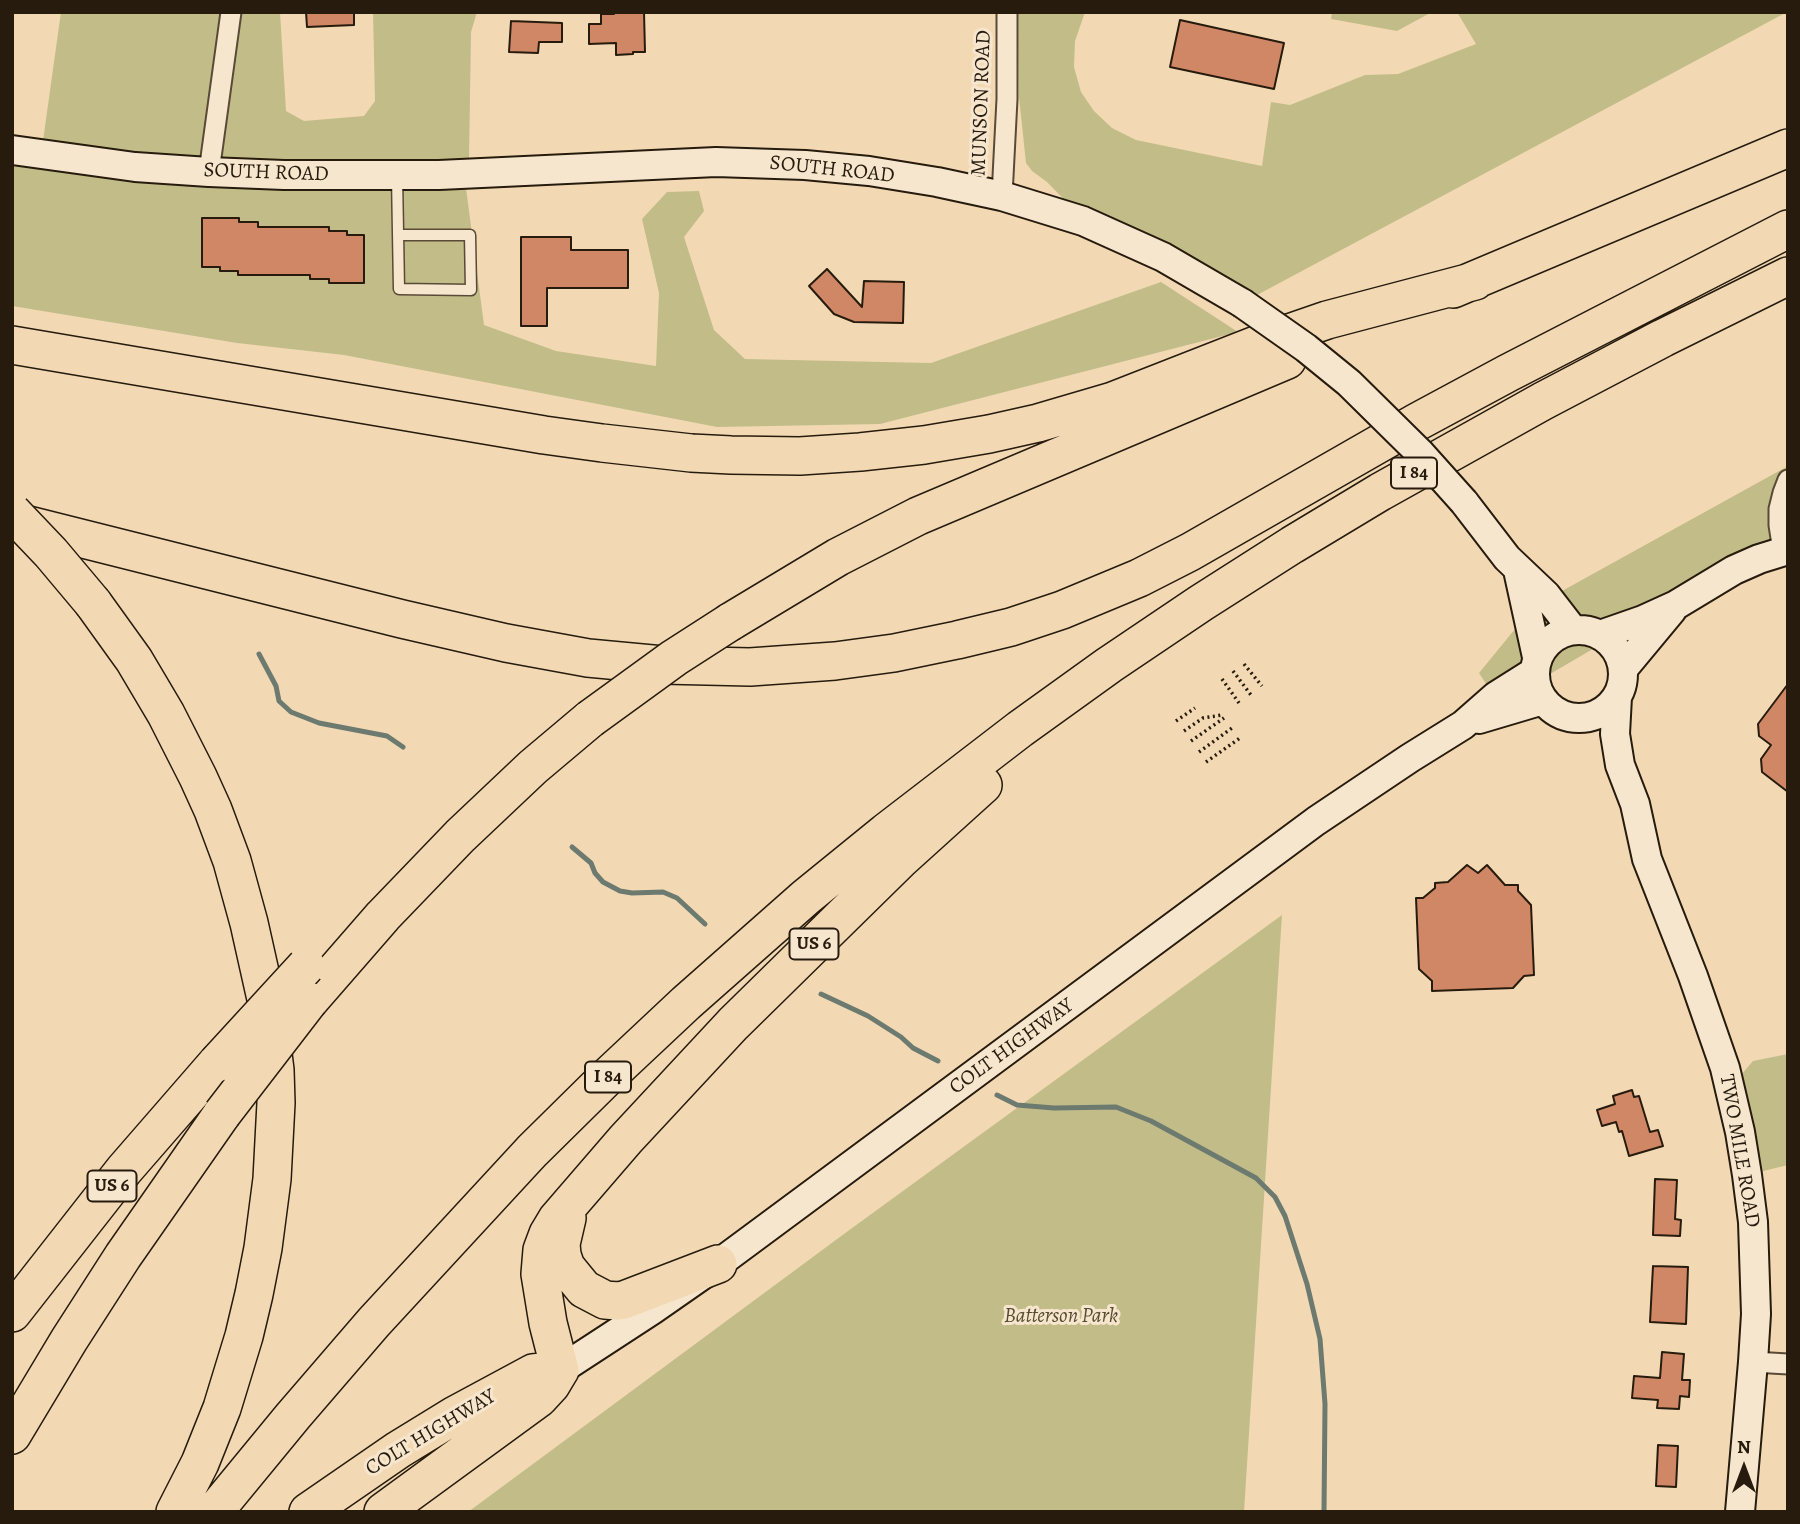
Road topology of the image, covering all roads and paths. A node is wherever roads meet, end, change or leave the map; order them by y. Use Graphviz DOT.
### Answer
graph roads {
  1 [pos="231,12"];
  2 [pos="1007,12"];
  3 [pos="1788,148"];
  4 [pos="12,150"];
  5 [pos="209,172"];
  6 [pos="397,175"];
  7 [pos="1002,196"];
  8 [pos="1788,229"];
  9 [pos="398,234"];
  10 [pos="1788,276"];
  11 [pos="1475,281"];
  12 [pos="12,345"];
  13 [pos="1788,480"];
  14 [pos="12,512"];
  15 [pos="12,521"];
  16 [pos="1785,550"];
  17 [pos="1518,570"];
  18 [pos="1676,605"];
  19 [pos="1586,632"];
  20 [pos="1244,664"];
  21 [pos="1536,664"];
  22 [pos="1623,669"];
  23 [pos="1233,671"];
  24 [pos="1222,679"];
  25 [pos="1262,687"];
  26 [pos="1251,695"];
  27 [pos="1617,697"];
  28 [pos="1543,700"];
  29 [pos="1058,701"];
  30 [pos="1239,703"];
  31 [pos="1195,708"];
  32 [pos="1568,717"];
  33 [pos="1176,721"];
  34 [pos="1463,725"];
  35 [pos="1232,728"];
  36 [pos="1184,731"];
  37 [pos="1240,738"];
  38 [pos="1191,741"];
  39 [pos="1199,752"];
  40 [pos="1206,762"];
  41 [pos="1620,765"];
  42 [pos="308,984"];
  43 [pos="577,1194"];
  44 [pos="718,1264"];
  45 [pos="12,1314"];
  46 [pos="1753,1362"];
  47 [pos="1788,1364"];
  48 [pos="560,1370"];
  49 [pos="12,1436"];
  50 [pos="175,1512"];
  51 [pos="214,1512"];
  52 [pos="308,1512"];
  53 [pos="383,1512"];
  54 [pos="1740,1512"];
  1 -- 5 [label="street"];
  2 -- 7 [label="street, MUNSON ROAD"];
  3 -- 11 [label="highway"];
  4 -- 5 [label="main road, SOUTH ROAD"];
  5 -- 6 [label="main road, SOUTH ROAD"];
  6 -- 7 [label="main road, SOUTH ROAD"];
  6 -- 9 [label="lane"];
  7 -- 17 [label="main road, SOUTH ROAD, bridge"];
  8 -- 15 [label="highway"];
  9 -- 9 [label="lane"];
  10 -- 29 [label="highway, I 84"];
  11 -- 12 [label="highway"];
  11 -- 42 [label="highway, bridge"];
  13 -- 16 [label="street"];
  14 -- 50 [label="highway, bridge"];
  16 -- 18 [label="main road"];
  17 -- 19 [label="main road, SOUTH ROAD"];
  17 -- 21 [label="main road, SOUTH ROAD"];
  18 -- 19 [label="main road"];
  18 -- 22 [label="main road"];
  19 -- 21 [label="main road"];
  19 -- 22 [label="main road"];
  20 -- 25 [label="path"];
  21 -- 28 [label="main road"];
  21 -- 34 [label="main road, COLT HIGHWAY"];
  22 -- 27 [label="main road"];
  23 -- 26 [label="path"];
  24 -- 30 [label="path"];
  27 -- 32 [label="main road"];
  27 -- 41 [label="main road, TWO MILE ROAD"];
  28 -- 32 [label="main road"];
  28 -- 34 [label="main road, COLT HIGHWAY"];
  29 -- 43 [label="highway, US 6"];
  29 -- 51 [label="highway, I 84"];
  31 -- 33 [label="path"];
  32 -- 41 [label="main road, TWO MILE ROAD"];
  34 -- 44 [label="main road, COLT HIGHWAY"];
  35 -- 39 [label="path"];
  36 -- 38 [label="path"];
  37 -- 40 [label="path"];
  41 -- 46 [label="main road, TWO MILE ROAD"];
  42 -- 45 [label="highway, US 6, bridge"];
  42 -- 49 [label="highway, bridge"];
  43 -- 44 [label="highway"];
  43 -- 48 [label="highway, US 6"];
  44 -- 48 [label="main road, COLT HIGHWAY"];
  46 -- 47 [label="street"];
  46 -- 54 [label="main road, TWO MILE ROAD"];
  48 -- 52 [label="highway, COLT HIGHWAY"];
  48 -- 53 [label="highway, COLT HIGHWAY"];
}
